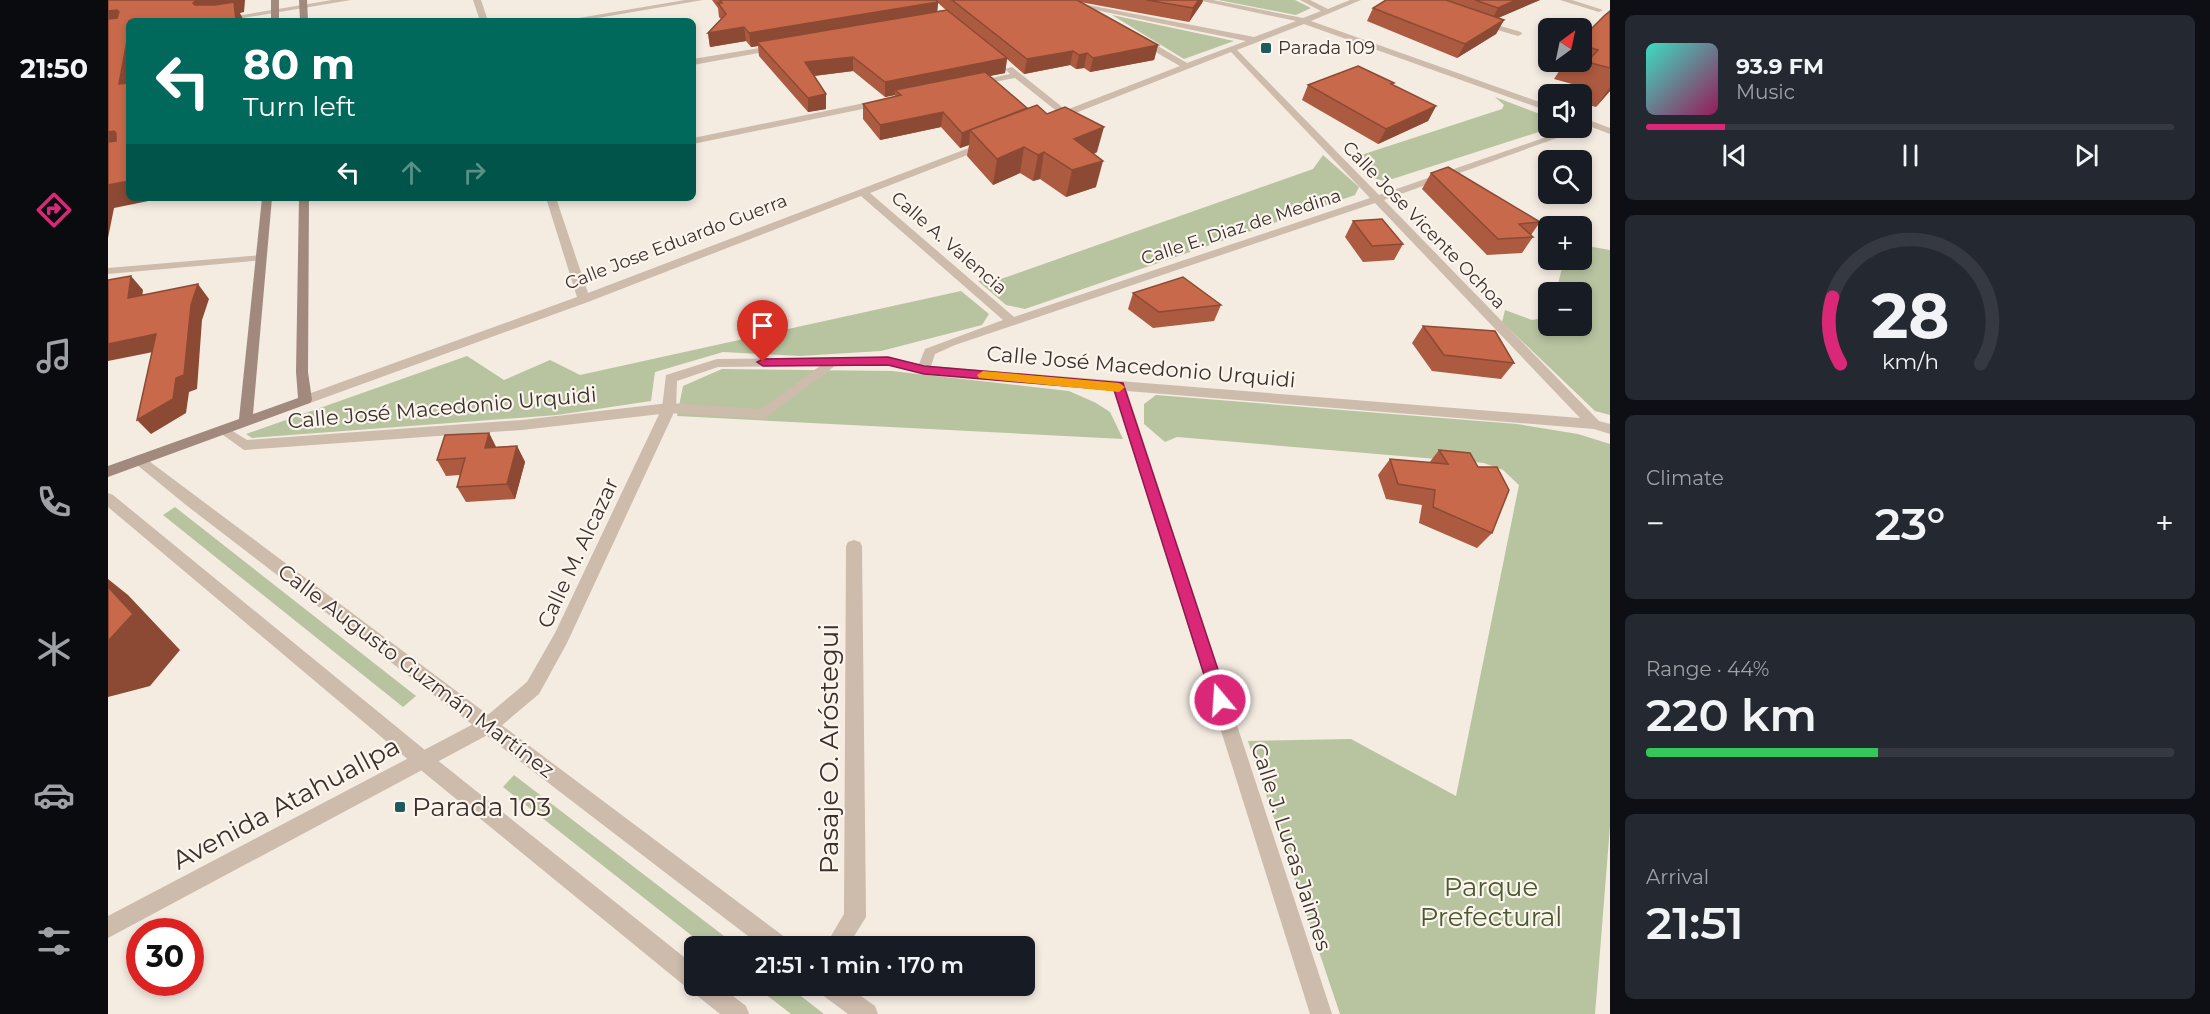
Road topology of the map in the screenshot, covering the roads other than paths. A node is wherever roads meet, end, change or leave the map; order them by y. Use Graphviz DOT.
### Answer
graph roads {
  1 [pos="274,0"];
  2 [pos="347,0"];
  3 [pos="477,0"];
  4 [pos="699,0"];
  5 [pos="1051,0"];
  6 [pos="1201,0"];
  7 [pos="1304,0"];
  8 [pos="1357,0"];
  9 [pos="1564,0"];
  10 [pos="304,3"];
  11 [pos="1084,6"];
  12 [pos="1599,10"];
  13 [pos="1327,11"];
  14 [pos="275,12"];
  15 [pos="232,18"];
  16 [pos="275,18"];
  17 [pos="483,18"];
  18 [pos="584,18"];
  19 [pos="1303,21"];
  20 [pos="1476,21"];
  21 [pos="1114,24"];
  22 [pos="1518,34"];
  23 [pos="1134,36"];
  24 [pos="1255,40"];
  25 [pos="786,46"];
  26 [pos="1231,48"];
  27 [pos="696,61"];
  28 [pos="999,61"];
  29 [pos="1184,65"];
  30 [pos="1016,75"];
  31 [pos="970,85"];
  32 [pos="889,101"];
  33 [pos="1538,104"];
  34 [pos="1065,114"];
  35 [pos="1044,122"];
  36 [pos="1592,127"];
  37 [pos="1610,130"];
  38 [pos="1550,138"];
  39 [pos="696,140"];
  40 [pos="991,142"];
  41 [pos="863,192"];
  42 [pos="1376,200"];
  43 [pos="267,201"];
  44 [pos="304,201"];
  45 [pos="552,201"];
  46 [pos="261,258"];
  47 [pos="108,271"];
  48 [pos="584,299"];
  49 [pos="1011,321"];
  50 [pos="831,362"];
  51 [pos="924,370"];
  52 [pos="671,378"];
  53 [pos="1119,386"];
  54 [pos="305,400"];
  55 [pos="669,408"];
  56 [pos="246,421"];
  57 [pos="1594,424"];
  58 [pos="1610,429"];
  59 [pos="223,430"];
  60 [pos="141,460"];
  61 [pos="108,472"];
  62 [pos="108,499"];
  63 [pos="854,546"];
  64 [pos="489,725"];
  65 [pos="424,761"];
  66 [pos="108,927"];
  67 [pos="765,936"];
  68 [pos="843,936"];
  69 [pos="684,971"];
  70 [pos="716,996"];
  71 [pos="843,996"];
  72 [pos="738,1014"];
  73 [pos="867,1014"];
  74 [pos="1321,1014"];
  1 -- 14 [label="main road"];
  2 -- 10 [label="street"];
  3 -- 17 [label="street"];
  4 -- 18 [label="street"];
  5 -- 11 [label="street"];
  6 -- 19 [label="street"];
  7 -- 13 [label="street"];
  8 -- 13 [label="street"];
  9 -- 12 [label="street"];
  10 -- 14 [label="street"];
  11 -- 21 [label="street"];
  11 -- 24 [label="street"];
  13 -- 19 [label="street"];
  14 -- 15 [label="street"];
  14 -- 16 [label="main road"];
  19 -- 24 [label="street"];
  19 -- 33 [label="street"];
  20 -- 22 [label="street"];
  23 -- 29 [label="street"];
  24 -- 26 [label="street"];
  25 -- 27 [label="street"];
  26 -- 29 [label="street"];
  26 -- 42 [label="street, Calle Jose Vicente Ochoa"];
  28 -- 30 [label="street"];
  29 -- 34 [label="street"];
  30 -- 31 [label="street"];
  30 -- 34 [label="street"];
  32 -- 39 [label="street"];
  34 -- 35 [label="street"];
  36 -- 37 [label="street"];
  38 -- 42 [label="street, Calle E. Diaz de Medina"];
  40 -- 41 [label="street, Calle Jose Eduardo Guerra"];
  41 -- 48 [label="street, Calle Jose Eduardo Guerra"];
  41 -- 49 [label="street, Calle A. Valencia"];
  42 -- 49 [label="street, Calle E. Diaz de Medina"];
  42 -- 57 [label="street, Calle Jose Vicente Ochoa"];
  43 -- 46 [label="main road"];
  44 -- 54 [label="main road"];
  45 -- 48 [label="street"];
  46 -- 47 [label="street"];
  46 -- 56 [label="main road"];
  48 -- 54 [label="street, Calle Jose Eduardo Guerra"];
  49 -- 51 [label="street, Calle E. Diaz de Medina"];
  50 -- 51 [label="street, Calle José Macedonio Urquidi"];
  50 -- 52 [label="street, Calle José Macedonio Urquidi"];
  50 -- 55 [label="street, Calle José Macedonio Urquidi"];
  51 -- 53 [label="street, Calle José Macedonio Urquidi"];
  52 -- 55 [label="street, Calle M. Alcazar"];
  53 -- 57 [label="street, Calle José Macedonio Urquidi"];
  53 -- 74 [label="street, Calle J. Lucas Jaimes"];
  54 -- 56 [label="main road, Calle Jose Eduardo Guerra"];
  55 -- 59 [label="street, Calle José Macedonio Urquidi"];
  55 -- 64 [label="street, Calle M. Alcazar"];
  56 -- 59 [label="main road, Calle Jose Eduardo Guerra"];
  57 -- 58 [label="street, Calle José Macedonio Urquidi"];
  59 -- 60 [label="main road, Calle Jose Eduardo Guerra"];
  60 -- 61 [label="main road, Calle Jose Eduardo Guerra"];
  60 -- 64 [label="street, Calle Augusto Guzmán Martínez"];
  62 -- 65 [label="street"];
  63 -- 68 [label="street, Pasaje O. Aróstegui"];
  64 -- 65 [label="street, Avenida Atahuallpa"];
  64 -- 67 [label="street, Calle Augusto Guzmán Martínez"];
  65 -- 66 [label="street, Avenida Atahuallpa"];
  65 -- 69 [label="street"];
  70 -- 72 [label="street"];
  71 -- 73 [label="street"];
}
